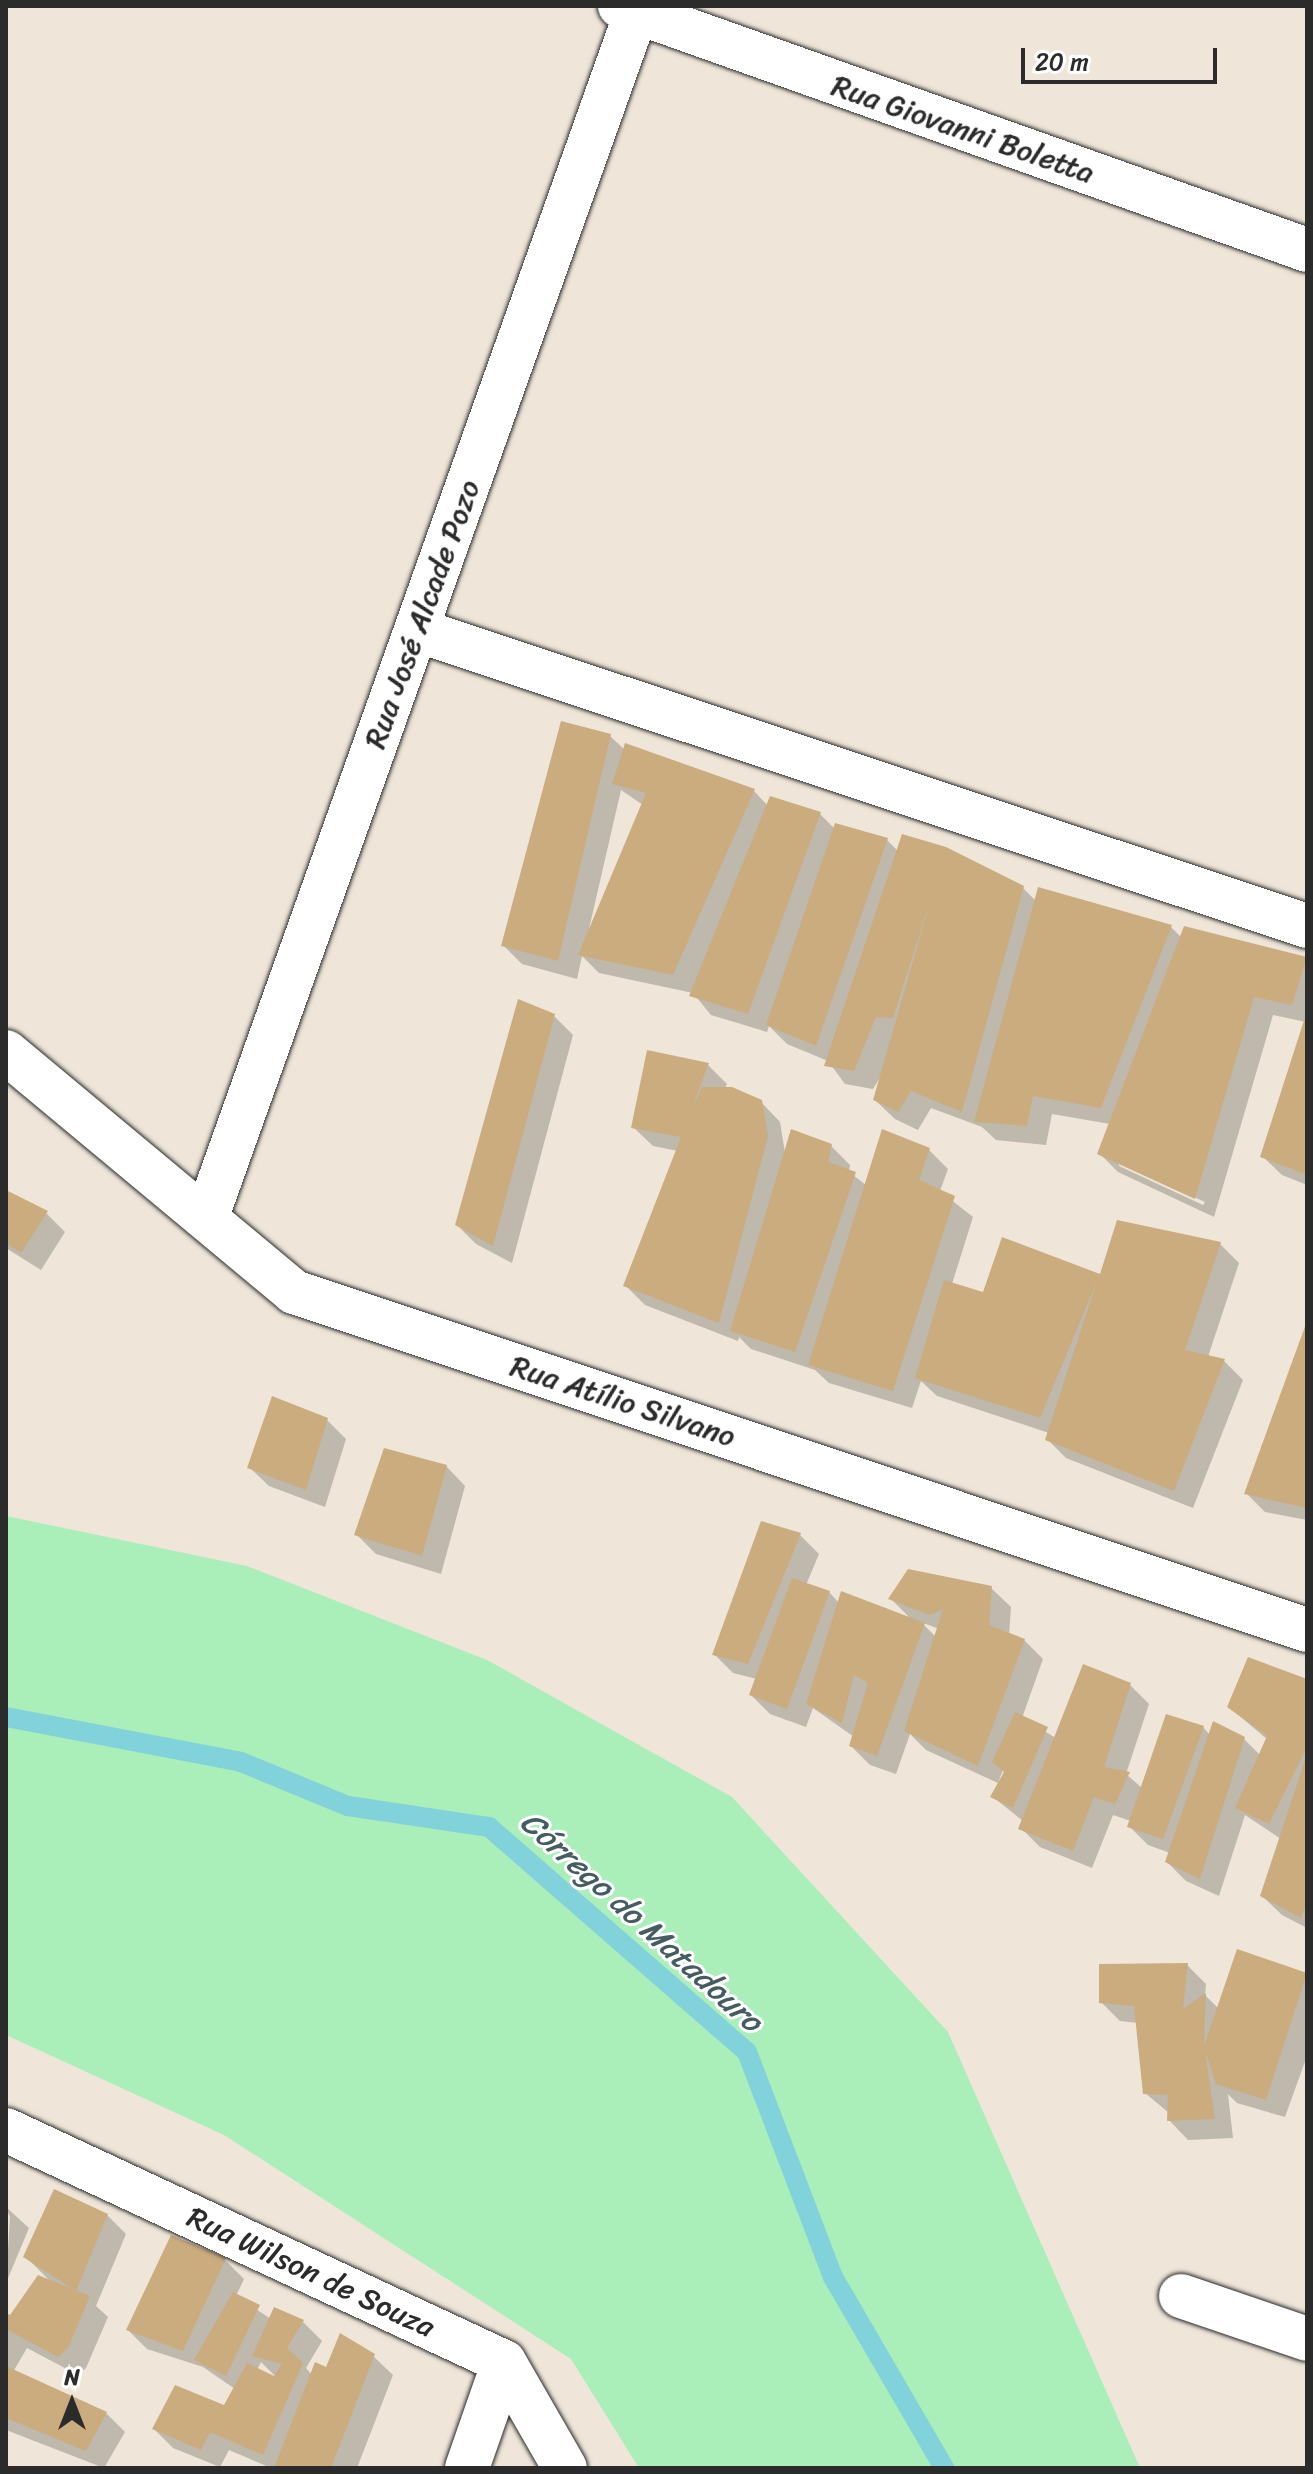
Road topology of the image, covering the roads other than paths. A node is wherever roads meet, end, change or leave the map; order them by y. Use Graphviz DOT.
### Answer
graph roads {
  1 [pos="628,10"];
  2 [pos="1307,250"];
  3 [pos="417,630"];
  4 [pos="1307,926"];
  5 [pos="6,1052"];
  6 [pos="207,1216"];
  7 [pos="1307,1630"];
  8 [pos="6,2130"];
  9 [pos="1181,2296"];
  10 [pos="1307,2339"];
  11 [pos="504,2362"];
  12 [pos="467,2468"];
  13 [pos="565,2468"];
  1 -- 2 [label="street, Rua Giovanni Boletta"];
  1 -- 3 [label="street, Rua José Alcade Pozo"];
  3 -- 4 [label="street"];
  3 -- 6 [label="street, Rua José Alcade Pozo"];
  5 -- 6 [label="street, Rua Atílio Silvano"];
  6 -- 7 [label="street, Rua Atílio Silvano"];
  8 -- 11 [label="street, Rua Wilson de Souza"];
  9 -- 10 [label="street"];
  11 -- 12 [label="street"];
  11 -- 13 [label="street"];
}
